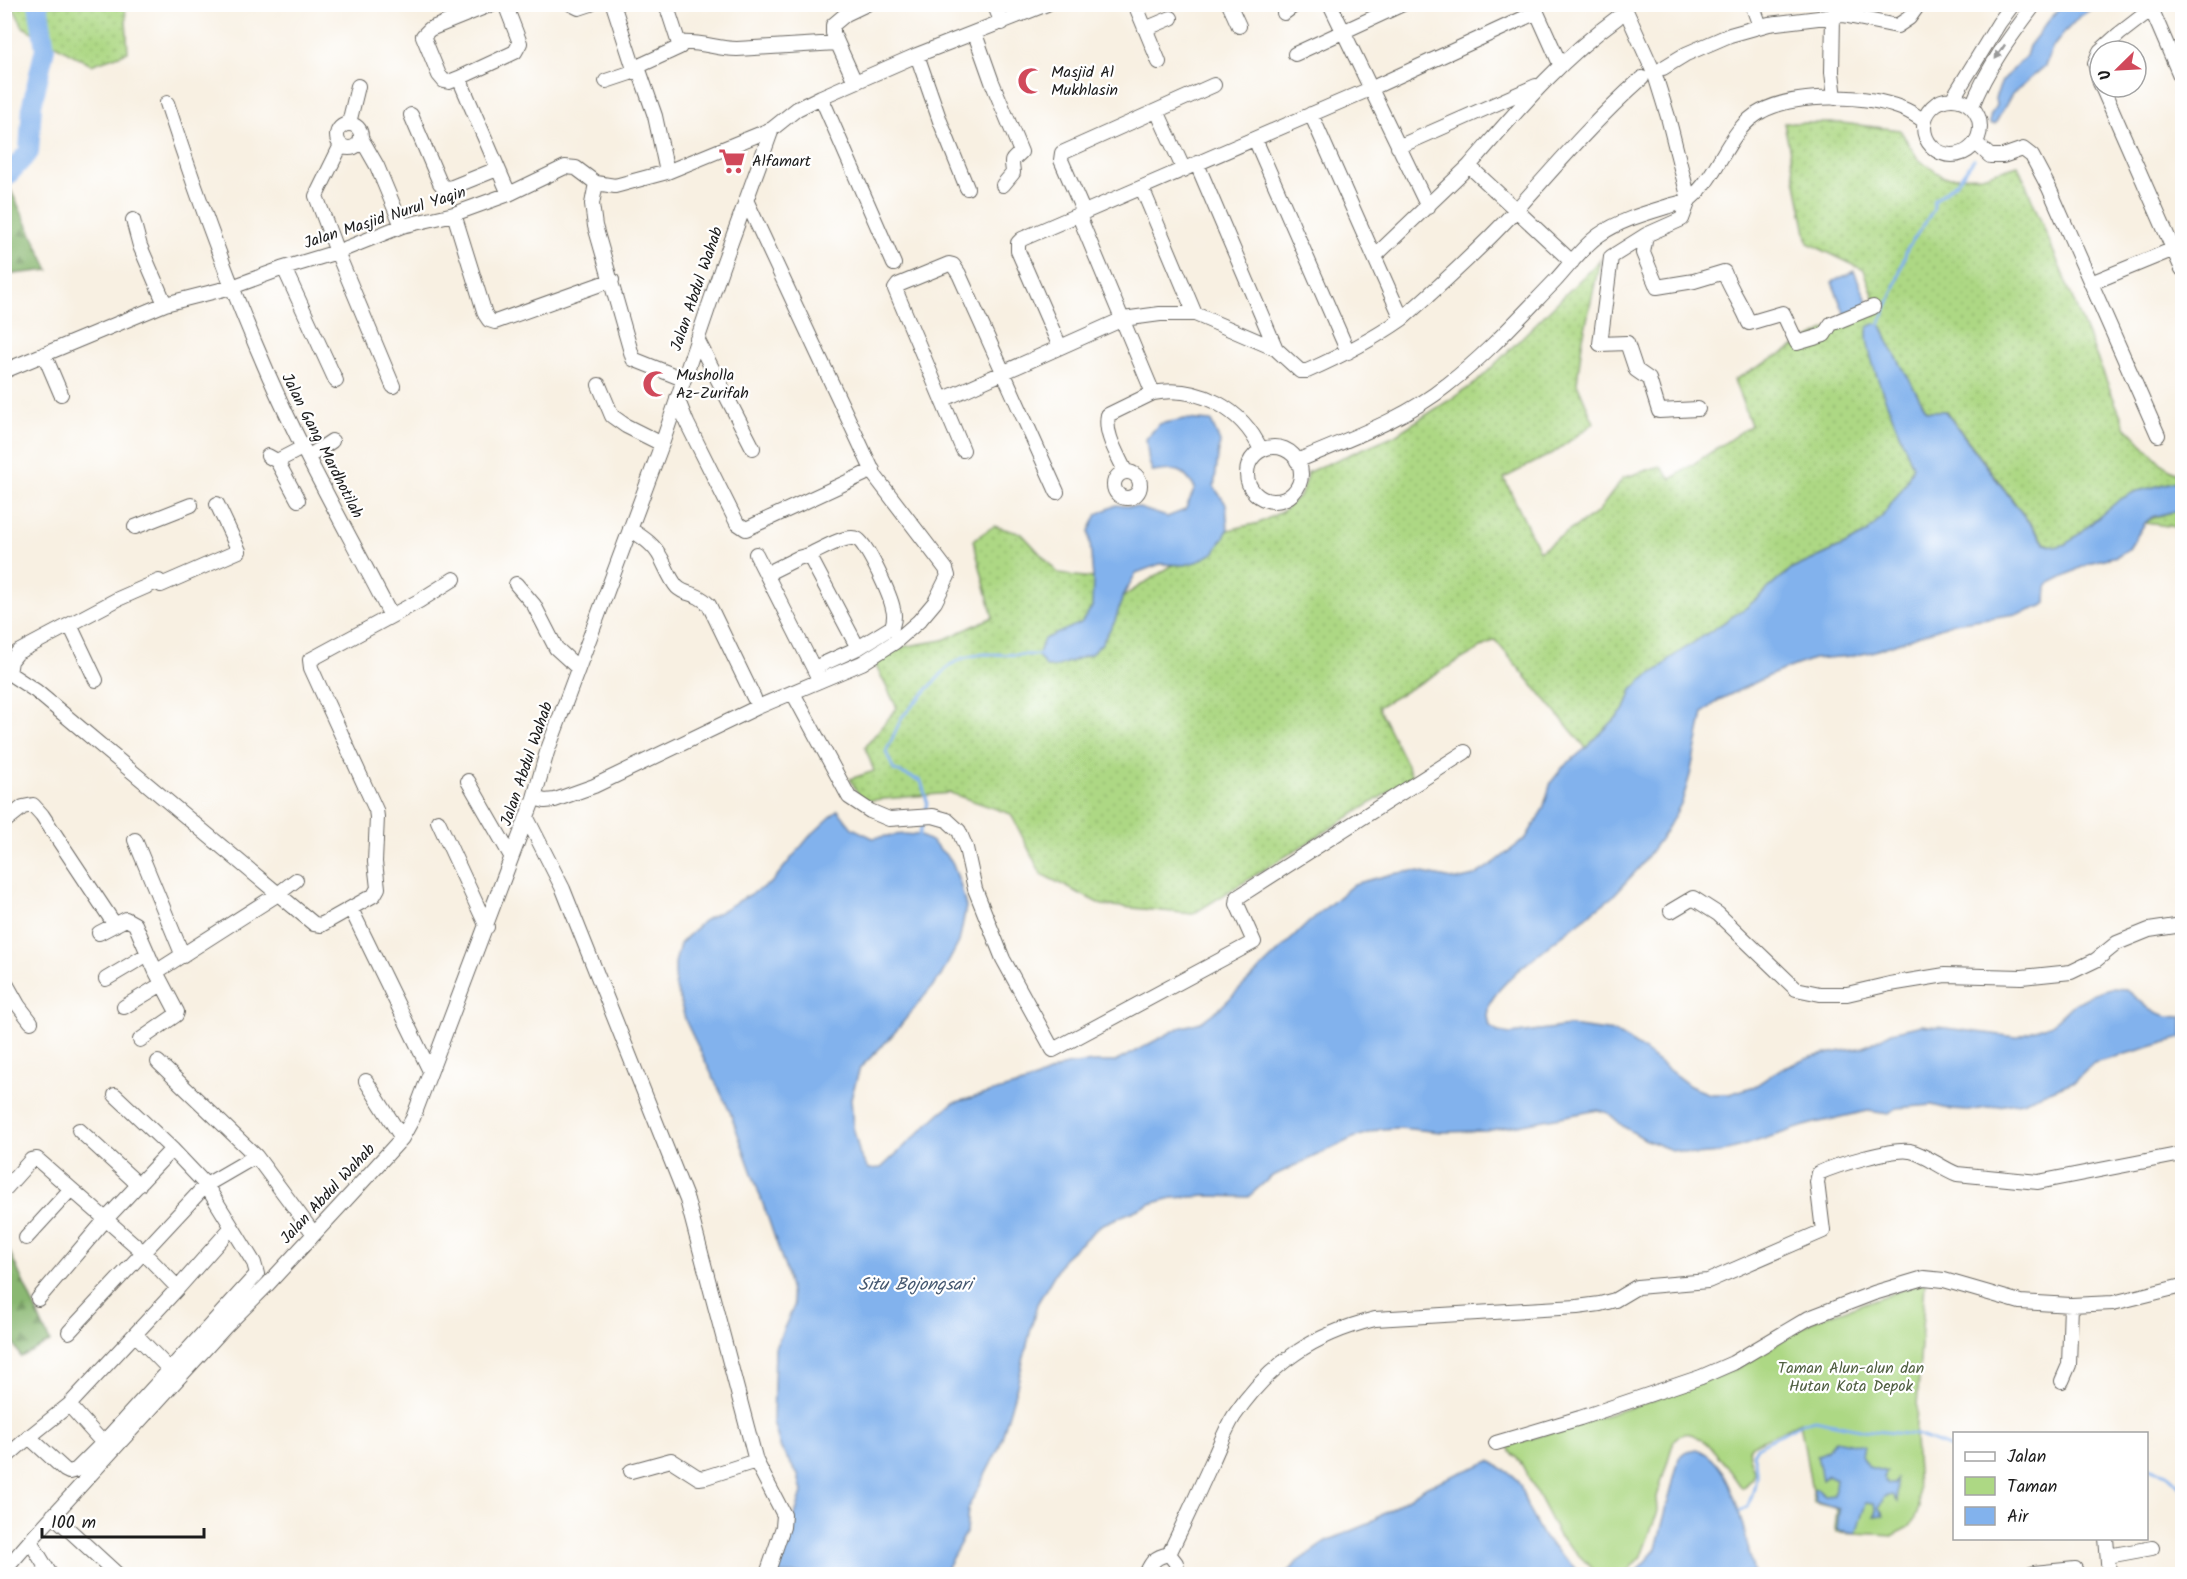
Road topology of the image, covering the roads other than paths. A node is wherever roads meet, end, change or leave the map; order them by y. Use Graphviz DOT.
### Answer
graph roads {
  1 [pos="492,4"];
  2 [pos="505,4"];
  3 [pos="571,4"];
  4 [pos="591,4"];
  5 [pos="614,4"];
  6 [pos="666,4"];
  7 [pos="867,4"];
  8 [pos="994,4"];
  9 [pos="1047,4"];
  10 [pos="1135,4"];
  11 [pos="1229,4"];
  12 [pos="1296,4"];
  13 [pos="1330,4"];
  14 [pos="1403,4"];
  15 [pos="1623,4"];
  16 [pos="1752,4"];
  17 [pos="1919,4"];
  18 [pos="2013,4"];
  19 [pos="2035,4"];
  20 [pos="2154,6"];
  21 [pos="1535,8"];
  22 [pos="1828,10"];
  23 [pos="1284,13"];
  24 [pos="1171,18"];
  25 [pos="1617,18"];
  26 [pos="1002,23"];
  27 [pos="1239,26"];
  28 [pos="1760,26"];
  29 [pos="1145,29"];
  30 [pos="1342,32"];
  31 [pos="975,34"];
  32 [pos="2114,39"];
  33 [pos="679,43"];
  34 [pos="837,43"];
  35 [pos="1295,54"];
  36 [pos="917,55"];
  37 [pos="1159,62"];
  38 [pos="1560,64"];
  39 [pos="1663,68"];
  40 [pos="637,71"];
  41 [pos="459,78"];
  42 [pos="1642,78"];
  43 [pos="2182,80"];
  44 [pos="606,81"];
  45 [pos="855,82"];
  46 [pos="1540,84"];
  47 [pos="1214,85"];
  48 [pos="358,86"];
  49 [pos="1370,89"];
  50 [pos="821,97"];
  51 [pos="1835,98"];
  52 [pos="1953,98"];
  53 [pos="2107,99"];
  54 [pos="167,103"];
  55 [pos="1972,106"];
  56 [pos="1157,111"];
  57 [pos="1311,114"];
  58 [pos="411,115"];
  59 [pos="1924,121"];
  60 [pos="349,123"];
  61 [pos="772,129"];
  62 [pos="361,138"];
  63 [pos="1255,139"];
  64 [pos="1976,143"];
  65 [pos="341,145"];
  66 [pos="1398,147"];
  67 [pos="1469,166"];
  68 [pos="1190,167"];
  69 [pos="497,169"];
  70 [pos="667,172"];
  71 [pos="596,183"];
  72 [pos="1003,185"];
  73 [pos="967,188"];
  74 [pos="1142,188"];
  75 [pos="508,194"];
  76 [pos="746,200"];
  77 [pos="1689,200"];
  78 [pos="1428,207"];
  79 [pos="1516,210"];
  80 [pos="454,214"];
  81 [pos="1081,215"];
  82 [pos="134,220"];
  83 [pos="402,226"];
  84 [pos="1646,235"];
  85 [pos="2174,249"];
  86 [pos="337,252"];
  87 [pos="1375,256"];
  88 [pos="1572,262"];
  89 [pos="894,264"];
  90 [pos="284,268"];
  91 [pos="2182,269"];
  92 [pos="612,280"];
  93 [pos="2091,283"];
  94 [pos="231,287"];
  95 [pos="165,304"];
  96 [pos="1873,307"];
  97 [pos="1195,314"];
  98 [pos="1124,319"];
  99 [pos="1402,319"];
  100 [pos="697,339"];
  101 [pos="1060,347"];
  102 [pos="1276,349"];
  103 [pos="1348,352"];
  104 [pos="44,354"];
  105 [pos="4,371"];
  106 [pos="1004,372"];
  107 [pos="683,379"];
  108 [pos="336,381"];
  109 [pos="599,385"];
  110 [pos="393,386"];
  111 [pos="1153,393"];
  112 [pos="60,394"];
  113 [pos="677,398"];
  114 [pos="942,400"];
  115 [pos="1698,409"];
  116 [pos="2158,435"];
  117 [pos="332,441"];
  118 [pos="662,444"];
  119 [pos="753,448"];
  120 [pos="963,450"];
  121 [pos="1261,450"];
  122 [pos="305,452"];
  123 [pos="1297,461"];
  124 [pos="873,470"];
  125 [pos="1125,471"];
  126 [pos="1057,492"];
  127 [pos="298,500"];
  128 [pos="217,504"];
  129 [pos="191,505"];
  130 [pos="135,527"];
  131 [pos="630,529"];
  132 [pos="756,554"];
  133 [pos="809,555"];
  134 [pos="766,574"];
  135 [pos="454,579"];
  136 [pos="516,584"];
  137 [pos="391,616"];
  138 [pos="70,625"];
  139 [pos="858,648"];
  140 [pos="578,668"];
  141 [pos="7,672"];
  142 [pos="817,674"];
  143 [pos="96,680"];
  144 [pos="793,693"];
  145 [pos="754,698"];
  146 [pos="1465,752"];
  147 [pos="468,781"];
  148 [pos="534,798"];
  149 [pos="526,818"];
  150 [pos="438,821"];
  151 [pos="4,822"];
  152 [pos="135,840"];
  153 [pos="512,856"];
  154 [pos="296,880"];
  155 [pos="278,894"];
  156 [pos="351,909"];
  157 [pos="1671,911"];
  158 [pos="115,925"];
  159 [pos="2182,925"];
  160 [pos="487,927"];
  161 [pos="99,933"];
  162 [pos="148,954"];
  163 [pos="183,956"];
  164 [pos="159,978"];
  165 [pos="106,979"];
  166 [pos="4,980"];
  167 [pos="124,1007"];
  168 [pos="31,1022"];
  169 [pos="140,1040"];
  170 [pos="158,1062"];
  171 [pos="430,1071"];
  172 [pos="366,1081"];
  173 [pos="115,1095"];
  174 [pos="79,1130"];
  175 [pos="402,1138"];
  176 [pos="172,1149"];
  177 [pos="2182,1154"];
  178 [pos="256,1156"];
  179 [pos="139,1185"];
  180 [pos="206,1185"];
  181 [pos="6,1188"];
  182 [pos="71,1189"];
  183 [pos="106,1219"];
  184 [pos="232,1227"];
  185 [pos="314,1234"];
  186 [pos="26,1238"];
  187 [pos="143,1252"];
  188 [pos="2182,1286"];
  189 [pos="178,1288"];
  190 [pos="38,1299"];
  191 [pos="2071,1305"];
  192 [pos="69,1332"];
  193 [pos="135,1334"];
  194 [pos="169,1369"];
  195 [pos="2062,1381"];
  196 [pos="69,1405"];
  197 [pos="29,1437"];
  198 [pos="103,1443"];
  199 [pos="1496,1443"];
  200 [pos="4,1459"];
  201 [pos="756,1461"];
  202 [pos="631,1471"];
  203 [pos="52,1515"];
  204 [pos="30,1540"];
  205 [pos="2106,1540"];
  206 [pos="2152,1548"];
  207 [pos="1169,1554"];
  208 [pos="2108,1556"];
  209 [pos="4,1571"];
  210 [pos="50,1575"];
  211 [pos="117,1575"];
  212 [pos="767,1575"];
  213 [pos="1146,1575"];
  214 [pos="1178,1575"];
  215 [pos="2031,1575"];
  216 [pos="2077,1575"];
  217 [pos="2109,1575"];
  1 -- 41 [label="street"];
  2 -- 41 [label="street"];
  3 -- 4 [label="street"];
  5 -- 40 [label="street"];
  6 -- 33 [label="street"];
  7 -- 34 [label="street"];
  8 -- 26 [label="street"];
  9 -- 26 [label="street"];
  10 -- 29 [label="street"];
  11 -- 27 [label="street"];
  12 -- 23 [label="street"];
  13 -- 30 [label="street"];
  14 -- 30 [label="street"];
  15 -- 77 [label="street"];
  16 -- 28 [label="street"];
  17 -- 22 [label="street"];
  18 -- 52 [label="street"];
  19 -- 55 [label="street, one-way"];
  20 -- 32 [label="street"];
  20 -- 43 [label="street"];
  21 -- 38 [label="street"];
  21 -- 49 [label="street"];
  22 -- 28 [label="street"];
  22 -- 51 [label="street"];
  24 -- 29 [label="street"];
  25 -- 38 [label="street"];
  26 -- 31 [label="street"];
  28 -- 39 [label="street"];
  29 -- 37 [label="street"];
  30 -- 35 [label="street"];
  30 -- 49 [label="street"];
  31 -- 36 [label="street"];
  31 -- 72 [label="street"];
  33 -- 34 [label="street"];
  33 -- 40 [label="street"];
  34 -- 45 [label="street"];
  36 -- 45 [label="street"];
  36 -- 73 [label="street"];
  38 -- 46 [label="street"];
  40 -- 44 [label="street"];
  40 -- 70 [label="street"];
  41 -- 69 [label="street"];
  42 -- 79 [label="street"];
  45 -- 50 [label="street"];
  46 -- 66 [label="street"];
  46 -- 67 [label="street"];
  47 -- 56 [label="street"];
  48 -- 60 [label="street"];
  49 -- 57 [label="street"];
  49 -- 66 [label="street"];
  50 -- 61 [label="street"];
  50 -- 89 [label="street"];
  51 -- 59 [label="street"];
  51 -- 77 [label="street"];
  52 -- 55 [label="street"];
  52 -- 59 [label="street"];
  53 -- 85 [label="street"];
  54 -- 94 [label="street, Jalan Gang Mardhotilah"];
  55 -- 64 [label="street"];
  56 -- 68 [label="street"];
  56 -- 81 [label="street"];
  57 -- 63 [label="street"];
  57 -- 87 [label="street"];
  58 -- 69 [label="street"];
  59 -- 64 [label="street"];
  60 -- 62 [label="street"];
  60 -- 65 [label="street"];
  61 -- 70 [label="street"];
  61 -- 76 [label="street, Jalan Abdul Wahab"];
  62 -- 65 [label="street"];
  62 -- 83 [label="street"];
  63 -- 68 [label="street"];
  63 -- 103 [label="street"];
  64 -- 93 [label="street"];
  65 -- 86 [label="street"];
  66 -- 78 [label="street"];
  67 -- 78 [label="street"];
  67 -- 79 [label="street"];
  68 -- 74 [label="street"];
  68 -- 102 [label="street"];
  69 -- 75 [label="street"];
  70 -- 71 [label="street"];
  71 -- 75 [label="street, Jalan Masjid Nurul Yaqin"];
  71 -- 92 [label="street"];
  74 -- 81 [label="street"];
  74 -- 97 [label="street"];
  75 -- 80 [label="street, Jalan Masjid Nurul Yaqin"];
  76 -- 100 [label="street, Jalan Abdul Wahab"];
  76 -- 124 [label="street"];
  77 -- 84 [label="street"];
  77 -- 88 [label="street"];
  78 -- 87 [label="street"];
  79 -- 88 [label="street"];
  79 -- 99 [label="street"];
  80 -- 83 [label="street, Jalan Masjid Nurul Yaqin"];
  80 -- 92 [label="street"];
  81 -- 98 [label="street"];
  81 -- 101 [label="street"];
  82 -- 95 [label="street"];
  83 -- 86 [label="street, Jalan Masjid Nurul Yaqin"];
  84 -- 96 [label="street"];
  84 -- 115 [label="street"];
  85 -- 91 [label="street"];
  85 -- 93 [label="street"];
  86 -- 90 [label="street, Jalan Masjid Nurul Yaqin"];
  86 -- 110 [label="street"];
  87 -- 99 [label="street"];
  88 -- 123 [label="street"];
  90 -- 94 [label="street, Jalan Masjid Nurul Yaqin"];
  90 -- 108 [label="street"];
  92 -- 107 [label="street"];
  93 -- 116 [label="street"];
  94 -- 95 [label="street, Jalan Masjid Nurul Yaqin"];
  94 -- 122 [label="street, Jalan Gang Mardhotilah"];
  95 -- 104 [label="street, Jalan Masjid Nurul Yaqin"];
  97 -- 98 [label="street"];
  97 -- 102 [label="street"];
  98 -- 101 [label="street"];
  98 -- 111 [label="street"];
  99 -- 103 [label="street"];
  100 -- 107 [label="street, Jalan Abdul Wahab"];
  100 -- 119 [label="street"];
  101 -- 106 [label="street"];
  102 -- 103 [label="street"];
  104 -- 105 [label="street, Jalan Masjid Nurul Yaqin"];
  104 -- 112 [label="street"];
  106 -- 114 [label="street"];
  106 -- 114 [label="street"];
  106 -- 126 [label="street"];
  107 -- 113 [label="street, Jalan Abdul Wahab"];
  109 -- 118 [label="street"];
  111 -- 121 [label="street"];
  111 -- 125 [label="street"];
  113 -- 118 [label="street, Jalan Abdul Wahab"];
  113 -- 124 [label="street"];
  114 -- 120 [label="street"];
  117 -- 122 [label="street"];
  118 -- 131 [label="street, Jalan Abdul Wahab"];
  121 -- 123 [label="street"];
  121 -- 123 [label="street"];
  122 -- 127 [label="street"];
  122 -- 137 [label="street, Jalan Gang Mardhotilah"];
  124 -- 142 [label="street"];
  128 -- 138 [label="street"];
  129 -- 130 [label="street"];
  131 -- 140 [label="street, Jalan Abdul Wahab"];
  131 -- 145 [label="street"];
  132 -- 134 [label="street"];
  133 -- 134 [label="street"];
  133 -- 139 [label="street"];
  133 -- 139 [label="street"];
  134 -- 142 [label="street"];
  135 -- 137 [label="street"];
  136 -- 140 [label="street"];
  137 -- 156 [label="street"];
  138 -- 141 [label="street"];
  138 -- 143 [label="street"];
  139 -- 142 [label="street"];
  140 -- 148 [label="street, Jalan Abdul Wahab"];
  141 -- 155 [label="street"];
  142 -- 144 [label="street"];
  144 -- 146 [label="street"];
  144 -- 148 [label="street"];
  147 -- 153 [label="street"];
  148 -- 149 [label="street, Jalan Abdul Wahab"];
  149 -- 153 [label="street, Jalan Abdul Wahab"];
  149 -- 201 [label="street"];
  150 -- 160 [label="street"];
  151 -- 158 [label="street"];
  152 -- 163 [label="street"];
  153 -- 160 [label="street, Jalan Abdul Wahab"];
  154 -- 155 [label="street"];
  155 -- 156 [label="street"];
  155 -- 163 [label="street"];
  156 -- 171 [label="street"];
  157 -- 159 [label="street"];
  158 -- 161 [label="street"];
  158 -- 162 [label="street"];
  160 -- 171 [label="street, Jalan Abdul Wahab"];
  162 -- 164 [label="street"];
  162 -- 165 [label="street"];
  163 -- 164 [label="street"];
  164 -- 167 [label="street"];
  164 -- 169 [label="street"];
  166 -- 168 [label="street"];
  170 -- 178 [label="street"];
  171 -- 175 [label="street, Jalan Abdul Wahab"];
  172 -- 175 [label="street"];
  173 -- 176 [label="street"];
  174 -- 179 [label="street"];
  175 -- 185 [label="street, Jalan Abdul Wahab"];
  176 -- 179 [label="street"];
  176 -- 180 [label="street"];
  177 -- 207 [label="street"];
  178 -- 180 [label="street"];
  178 -- 185 [label="street"];
  179 -- 183 [label="street"];
  180 -- 184 [label="street"];
  180 -- 187 [label="street"];
  181 -- 182 [label="street"];
  182 -- 183 [label="street"];
  182 -- 186 [label="street"];
  183 -- 187 [label="street"];
  183 -- 190 [label="street"];
  184 -- 189 [label="street"];
  184 -- 194 [label="street"];
  185 -- 203 [label="street, Jalan Abdul Wahab"];
  187 -- 189 [label="street"];
  187 -- 192 [label="street"];
  188 -- 191 [label="street"];
  189 -- 193 [label="street"];
  191 -- 195 [label="street"];
  191 -- 199 [label="street"];
  193 -- 194 [label="street"];
  193 -- 196 [label="street"];
  194 -- 198 [label="street"];
  196 -- 197 [label="street"];
  196 -- 198 [label="street"];
  197 -- 198 [label="street"];
  197 -- 200 [label="street"];
  201 -- 202 [label="street"];
  201 -- 212 [label="street"];
  203 -- 204 [label="street, Jalan Abdul Wahab"];
  203 -- 211 [label="street"];
  204 -- 209 [label="street, Jalan Abdul Wahab"];
  204 -- 210 [label="street"];
  205 -- 208 [label="street"];
  206 -- 208 [label="street"];
  207 -- 213 [label="street"];
  207 -- 214 [label="street"];
  208 -- 217 [label="street"];
  215 -- 216 [label="street"];
}
